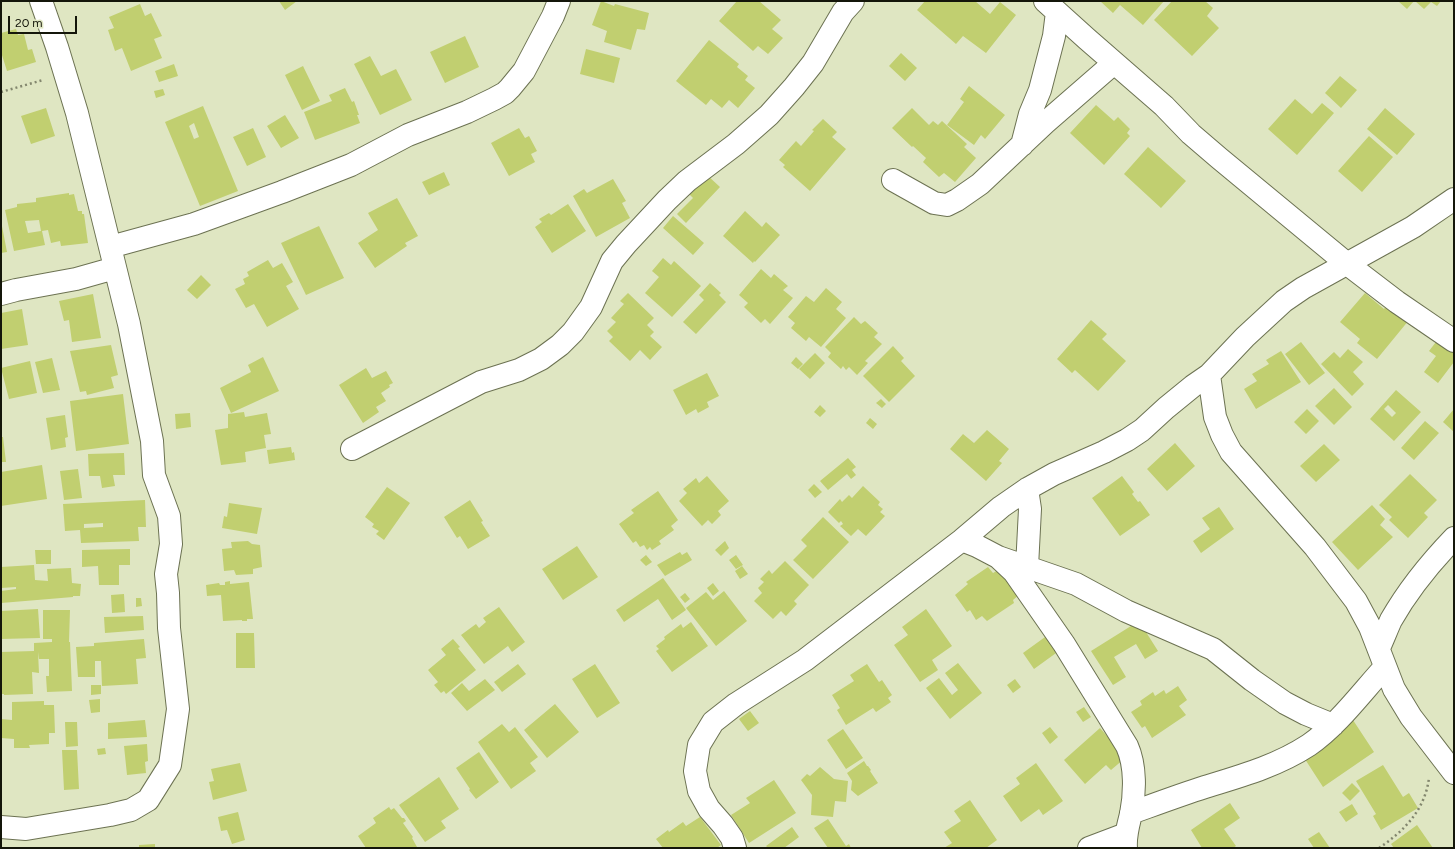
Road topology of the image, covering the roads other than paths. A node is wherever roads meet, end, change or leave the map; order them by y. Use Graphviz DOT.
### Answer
graph roads {
  1 [pos="41,1"];
  2 [pos="559,1"];
  3 [pos="853,1"];
  4 [pos="1051,6"];
  5 [pos="1114,63"];
  6 [pos="1022,145"];
  7 [pos="893,180"];
  8 [pos="1454,199"];
  9 [pos="110,247"];
  10 [pos="1346,264"];
  11 [pos="115,268"];
  12 [pos="1,294"];
  13 [pos="1454,341"];
  14 [pos="1209,375"];
  15 [pos="352,449"];
  16 [pos="1027,489"];
  17 [pos="1454,538"];
  18 [pos="962,540"];
  19 [pos="998,557"];
  20 [pos="1027,567"];
  21 [pos="1382,658"];
  22 [pos="1333,725"];
  23 [pos="1454,773"];
  24 [pos="1131,813"];
  25 [pos="1,827"];
  26 [pos="1126,841"];
  27 [pos="735,848"];
  28 [pos="1089,848"];
  1 -- 9 [label="street"];
  2 -- 9 [label="street"];
  3 -- 15 [label="street"];
  4 -- 5 [label="street"];
  4 -- 6 [label="street"];
  5 -- 6 [label="street"];
  5 -- 10 [label="street"];
  6 -- 7 [label="street"];
  8 -- 10 [label="street"];
  9 -- 11 [label="street"];
  10 -- 13 [label="street"];
  10 -- 14 [label="street"];
  11 -- 12 [label="street"];
  11 -- 25 [label="street"];
  14 -- 16 [label="street"];
  14 -- 21 [label="street"];
  16 -- 18 [label="street"];
  16 -- 20 [label="street"];
  17 -- 21 [label="street"];
  18 -- 19 [label="street"];
  18 -- 27 [label="street"];
  19 -- 20 [label="street"];
  19 -- 24 [label="street"];
  20 -- 22 [label="street"];
  21 -- 22 [label="street"];
  21 -- 23 [label="street"];
  22 -- 24 [label="street"];
  24 -- 26 [label="street"];
  26 -- 28 [label="street"];
}
